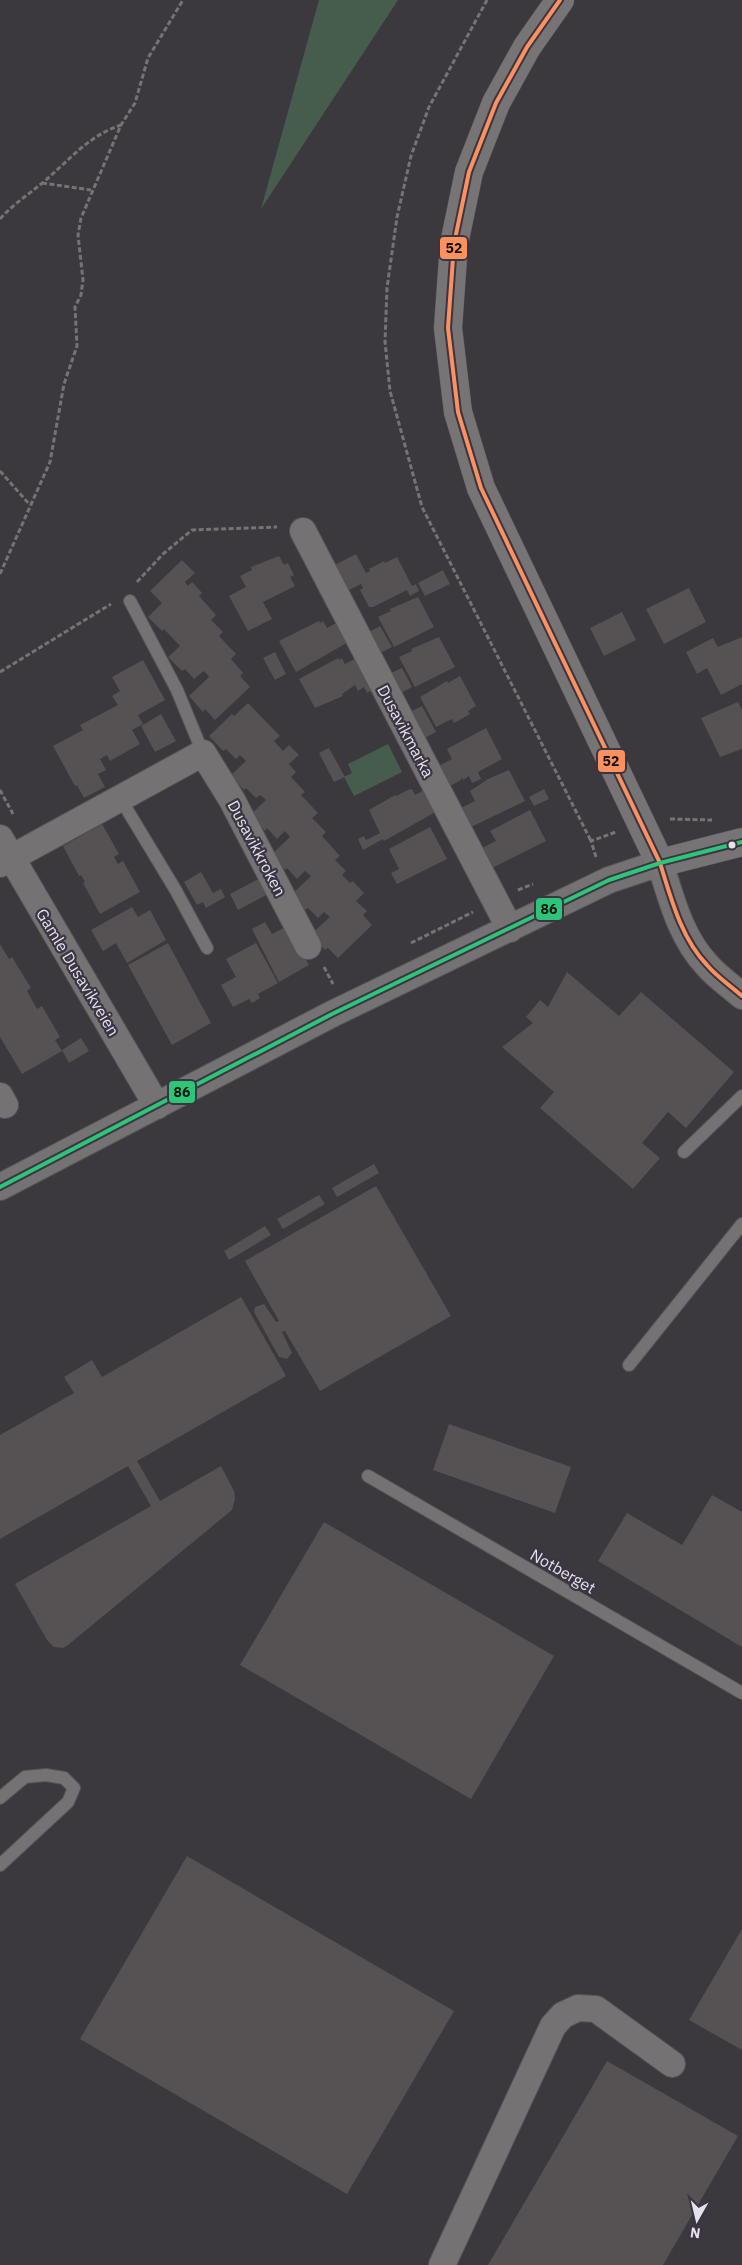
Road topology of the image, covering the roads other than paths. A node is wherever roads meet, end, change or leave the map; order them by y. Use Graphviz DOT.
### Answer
graph roads {
  1 [pos="560,0"];
  2 [pos="303,531"];
  3 [pos="130,601"];
  4 [pos="203,753"];
  5 [pos="120,798"];
  6 [pos="742,842"];
  7 [pos="3,853"];
  8 [pos="660,863"];
  9 [pos="510,929"];
  10 [pos="308,946"];
  11 [pos="207,948"];
  12 [pos="742,996"];
  13 [pos="742,1096"];
  14 [pos="157,1106"];
  15 [pos="684,1152"];
  16 [pos="0,1187"];
  17 [pos="742,1224"];
  18 [pos="629,1365"];
  19 [pos="368,1476"];
  20 [pos="742,1694"];
  21 [pos="0,1798"];
  22 [pos="0,1865"];
  23 [pos="672,2064"];
  24 [pos="442,2265"];
  1 -- 8 [label="main road"];
  2 -- 9 [label="street, Dusavikmarka"];
  3 -- 4 [label="lane, Dusavikkroken"];
  4 -- 5 [label="street"];
  4 -- 10 [label="street, Dusavikkroken"];
  5 -- 7 [label="street"];
  5 -- 11 [label="lane"];
  6 -- 8 [label="main road"];
  7 -- 14 [label="street, Gamle Dusavikveien"];
  8 -- 9 [label="street"];
  8 -- 12 [label="street"];
  9 -- 14 [label="street"];
  13 -- 15 [label="lane"];
  14 -- 16 [label="street"];
  17 -- 18 [label="lane"];
  19 -- 20 [label="lane, Notberget"];
  21 -- 22 [label="lane"];
  23 -- 24 [label="street"];
}
